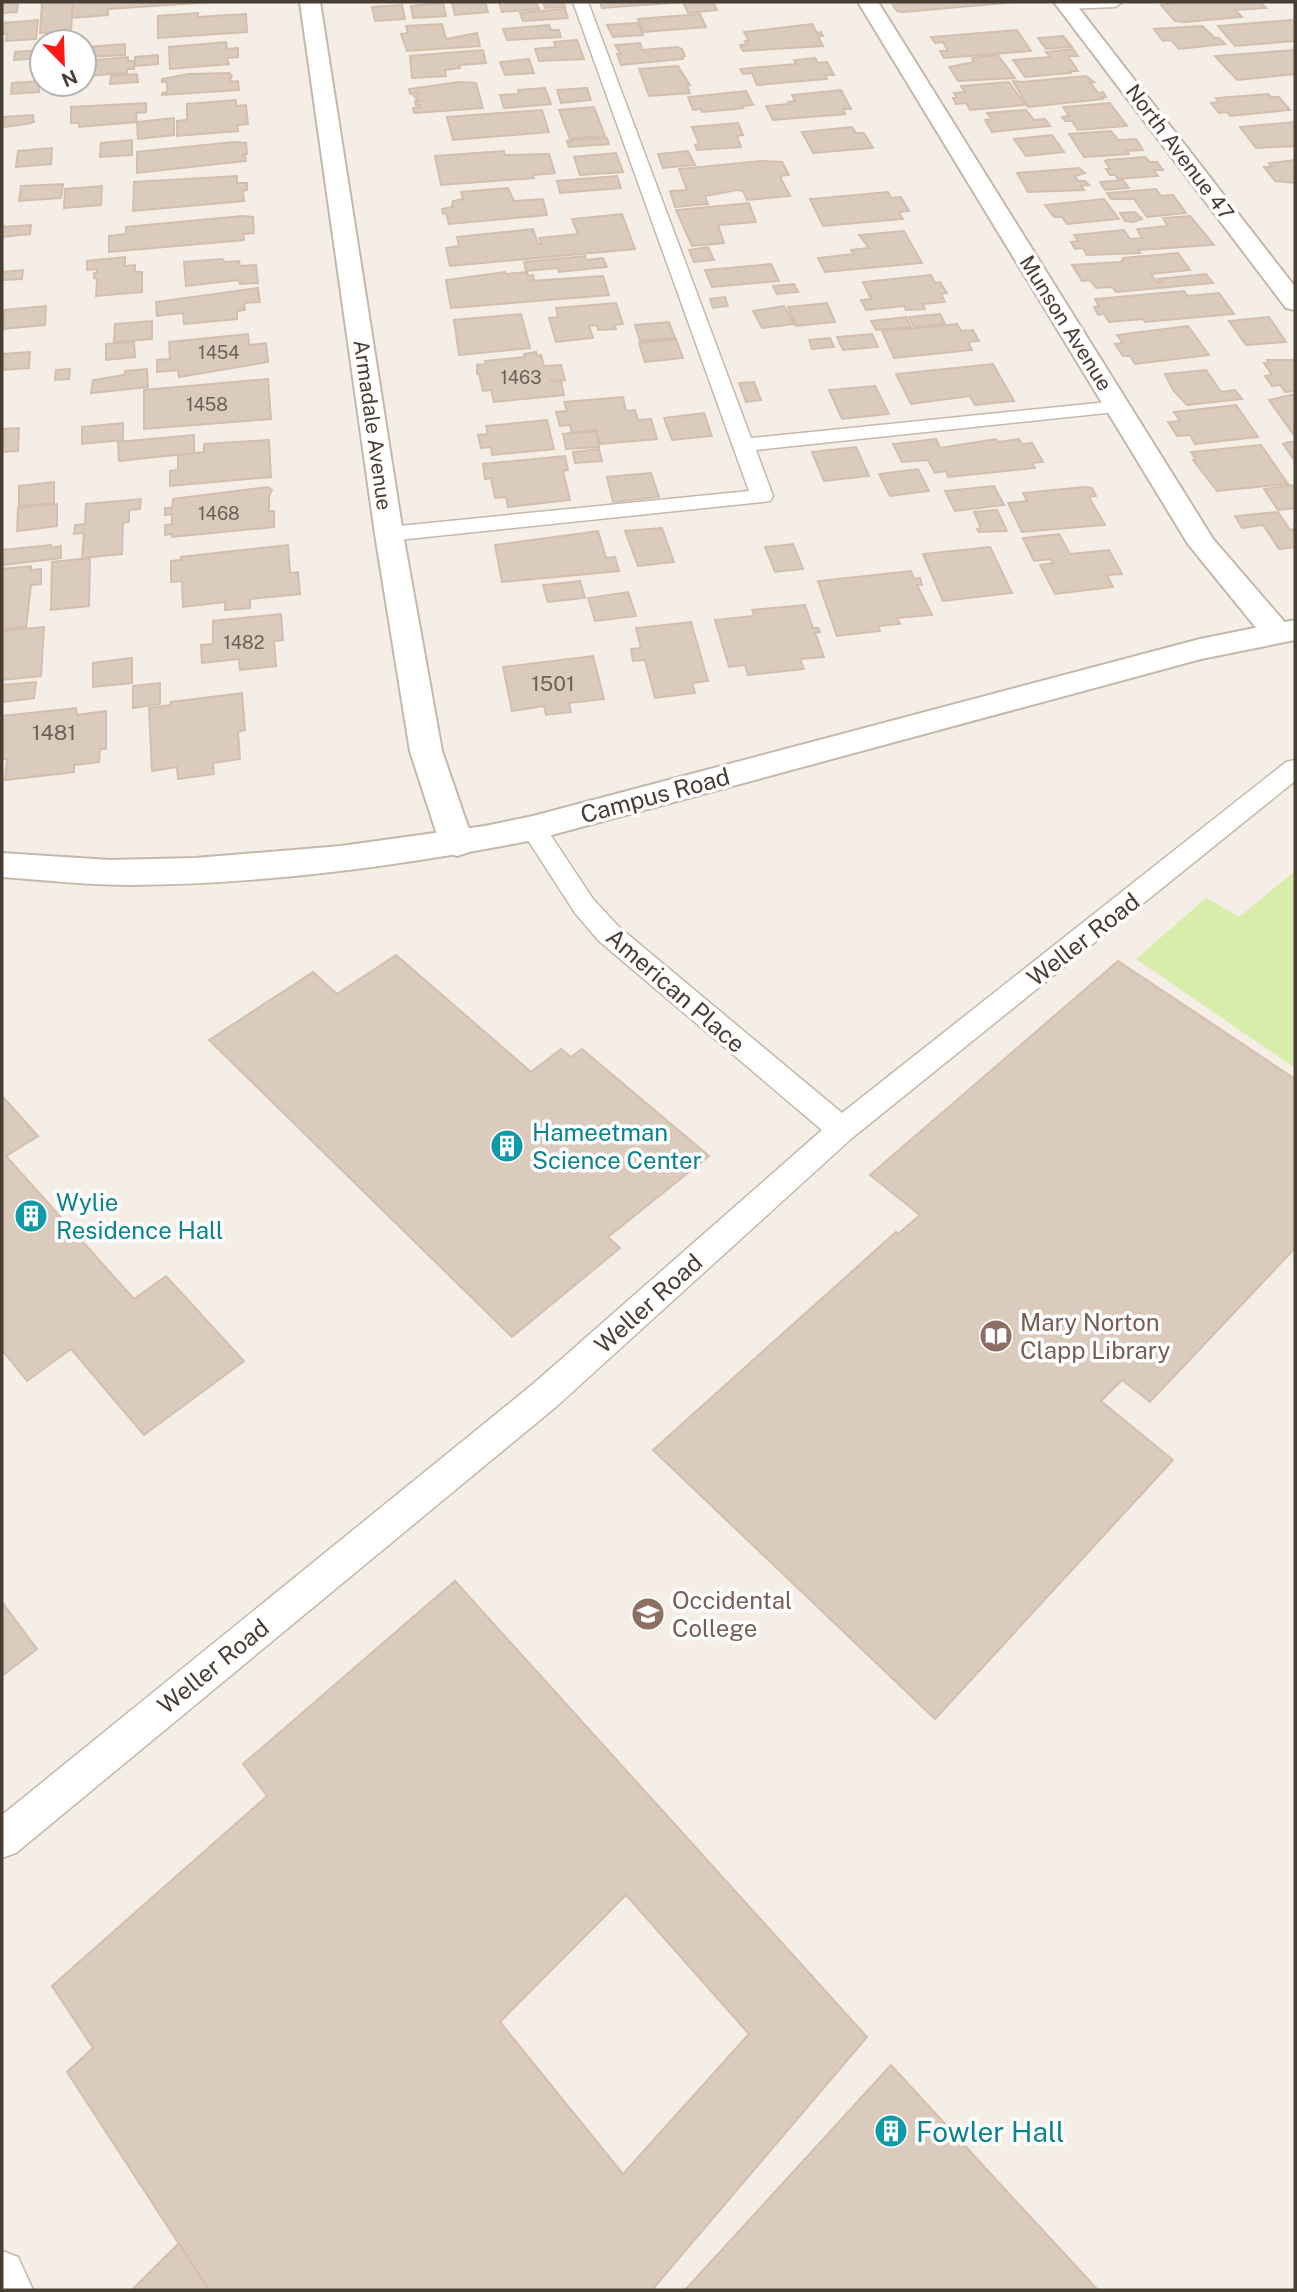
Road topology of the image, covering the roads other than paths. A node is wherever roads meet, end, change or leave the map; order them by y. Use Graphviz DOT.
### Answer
graph roads {
  1 [pos="310,2"];
  2 [pos="580,2"];
  3 [pos="868,2"];
  4 [pos="1115,2"];
  5 [pos="1065,3"];
  6 [pos="1295,303"];
  7 [pos="1118,407"];
  8 [pos="743,445"];
  9 [pos="389,534"];
  10 [pos="1286,632"];
  11 [pos="1295,768"];
  12 [pos="533,828"];
  13 [pos="457,844"];
  14 [pos="2,865"];
  15 [pos="842,1130"];
  16 [pos="2,1839"];
  17 [pos="2,2273"];
  18 [pos="11,2290"];
  1 -- 9 [label="street, Armadale Avenue"];
  2 -- 8 [label="lane"];
  3 -- 7 [label="street, Munson Avenue"];
  4 -- 5 [label="lane"];
  5 -- 6 [label="street, North Avenue 47"];
  7 -- 8 [label="lane"];
  7 -- 10 [label="street, Munson Avenue"];
  8 -- 9 [label="lane"];
  9 -- 13 [label="street, Armadale Avenue"];
  10 -- 12 [label="street, Campus Road"];
  11 -- 15 [label="lane, Weller Road"];
  12 -- 13 [label="street, Campus Road"];
  12 -- 15 [label="lane, American Place"];
  13 -- 14 [label="street, Campus Road"];
  15 -- 16 [label="lane, Weller Road"];
  17 -- 18 [label="lane"];
}
